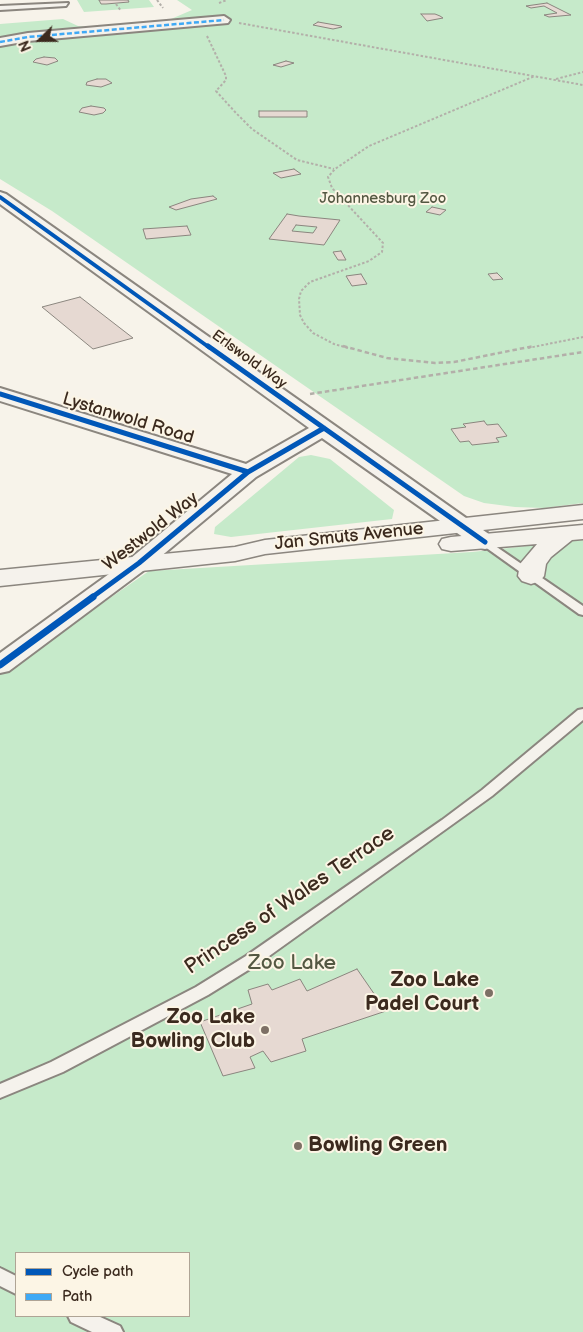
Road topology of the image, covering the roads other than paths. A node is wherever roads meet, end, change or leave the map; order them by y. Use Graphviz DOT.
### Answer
graph roads {
  1 [pos="66,4"];
  2 [pos="0,8"];
  3 [pos="224,20"];
  4 [pos="0,42"];
  5 [pos="0,197"];
  6 [pos="0,394"];
  7 [pos="324,428"];
  8 [pos="248,472"];
  9 [pos="583,512"];
  10 [pos="460,525"];
  11 [pos="574,533"];
  12 [pos="484,542"];
  13 [pos="235,554"];
  14 [pos="139,563"];
  15 [pos="531,576"];
  16 [pos="0,578"];
  17 [pos="583,611"];
  18 [pos="0,664"];
  19 [pos="583,713"];
  20 [pos="0,1091"];
  21 [pos="0,1277"];
  22 [pos="15,1284"];
  23 [pos="80,1317"];
  24 [pos="113,1332"];
  1 -- 2 [label="lane"];
  3 -- 4 [label="street"];
  5 -- 7 [label="street, Erlswold Way"];
  6 -- 8 [label="street, Lystanwold Road"];
  7 -- 8 [label="street, Westwold Way"];
  7 -- 10 [label="street, Erlswold Way"];
  8 -- 14 [label="street, Westwold Way"];
  9 -- 10 [label="main road, Jan Smuts Avenue"];
  10 -- 12 [label="street, Erlswold Way"];
  10 -- 13 [label="main road, Jan Smuts Avenue"];
  11 -- 12 [label="main road, Jan Smuts Avenue"];
  11 -- 15 [label="main road"];
  12 -- 13 [label="main road, Jan Smuts Avenue"];
  12 -- 15 [label="lane"];
  13 -- 14 [label="main road, Jan Smuts Avenue"];
  14 -- 16 [label="main road, Jan Smuts Avenue"];
  14 -- 18 [label="street, Westwold Way"];
  15 -- 17 [label="lane"];
  19 -- 20 [label="lane, Princess of Wales Terrace"];
  21 -- 22 [label="lane"];
  23 -- 24 [label="lane"];
}
